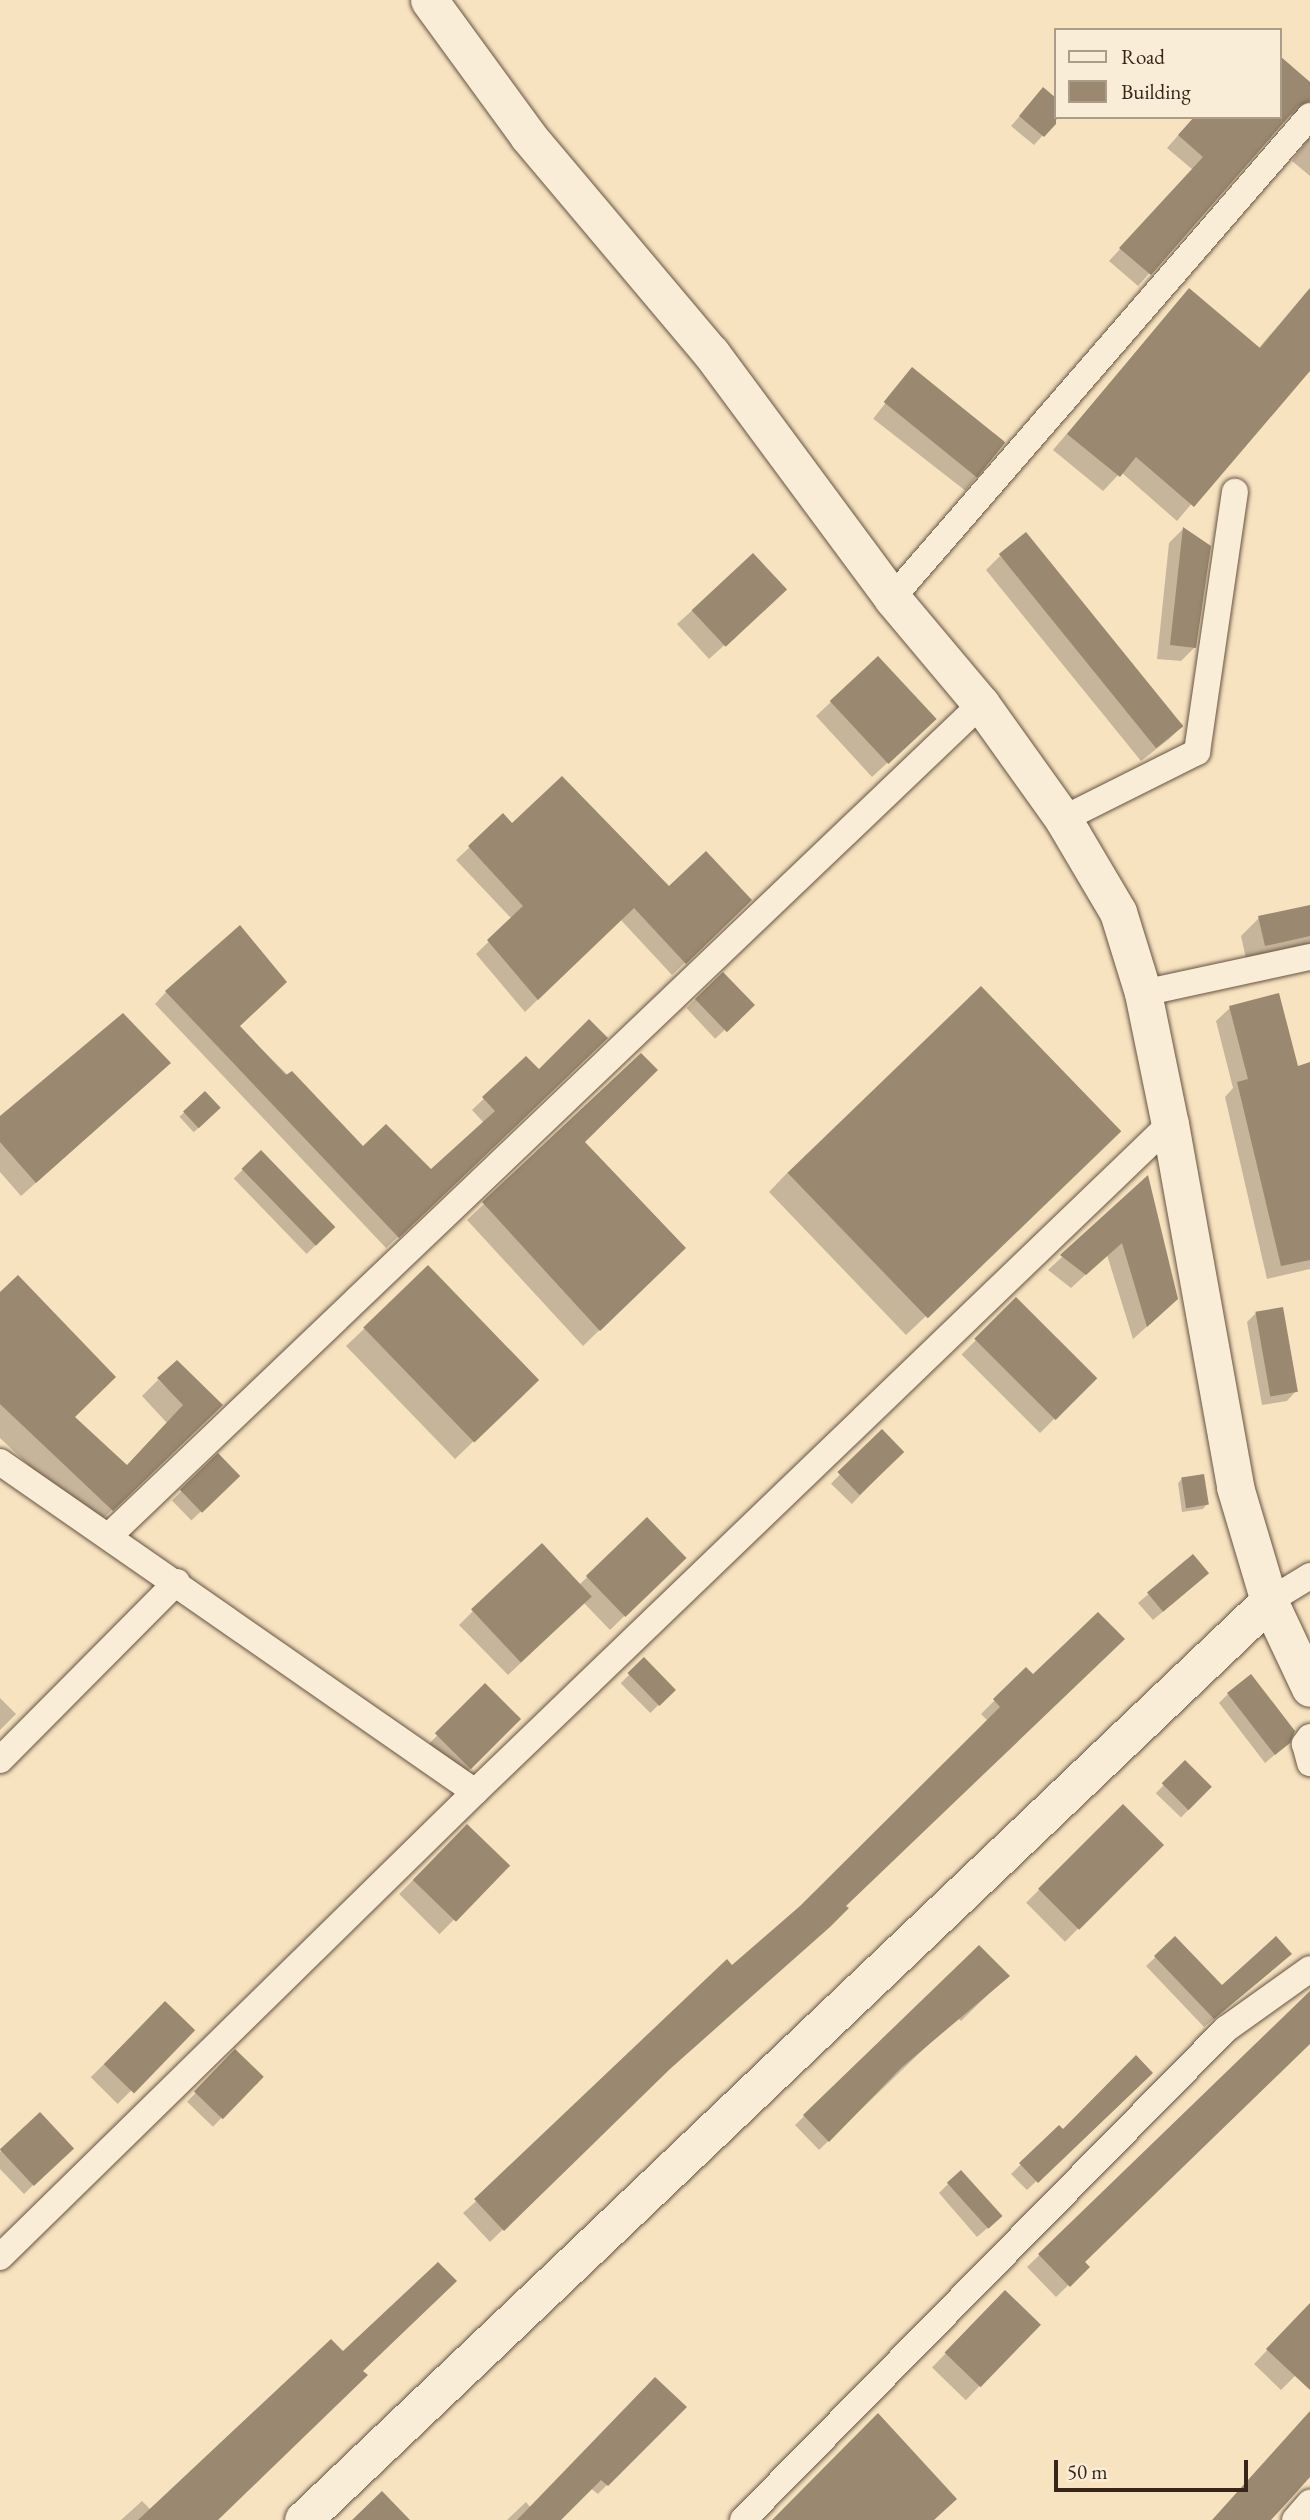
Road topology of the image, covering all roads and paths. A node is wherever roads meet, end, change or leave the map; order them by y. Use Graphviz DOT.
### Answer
graph roads {
  1 [pos="429,0"];
  2 [pos="1310,116"];
  3 [pos="1235,492"];
  4 [pos="892,598"];
  5 [pos="981,704"];
  6 [pos="1063,819"];
  7 [pos="1310,957"];
  8 [pos="1143,993"];
  9 [pos="1170,1124"];
  10 [pos="0,1462"];
  11 [pos="110,1535"];
  12 [pos="1310,1576"];
  13 [pos="177,1582"];
  14 [pos="1269,1601"];
  15 [pos="1310,1688"];
  16 [pos="1310,1737"];
  17 [pos="0,1760"];
  18 [pos="1310,1763"];
  19 [pos="475,1792"];
  20 [pos="1310,1969"];
  21 [pos="0,2257"];
  22 [pos="1310,2504"];
  23 [pos="303,2520"];
  24 [pos="743,2520"];
  25 [pos="1295,2520"];
  1 -- 4 [label="main road"];
  2 -- 4 [label="street"];
  3 -- 6 [label="street"];
  4 -- 5 [label="main road"];
  5 -- 6 [label="main road"];
  5 -- 11 [label="street"];
  6 -- 8 [label="main road"];
  7 -- 8 [label="street"];
  8 -- 9 [label="main road"];
  9 -- 14 [label="main road"];
  9 -- 19 [label="street"];
  10 -- 11 [label="street"];
  11 -- 13 [label="street"];
  12 -- 14 [label="street"];
  13 -- 17 [label="street"];
  13 -- 19 [label="street"];
  14 -- 15 [label="main road"];
  14 -- 23 [label="main road"];
  16 -- 18 [label="street"];
  19 -- 21 [label="street"];
  20 -- 24 [label="street"];
  22 -- 25 [label="street"];
}
